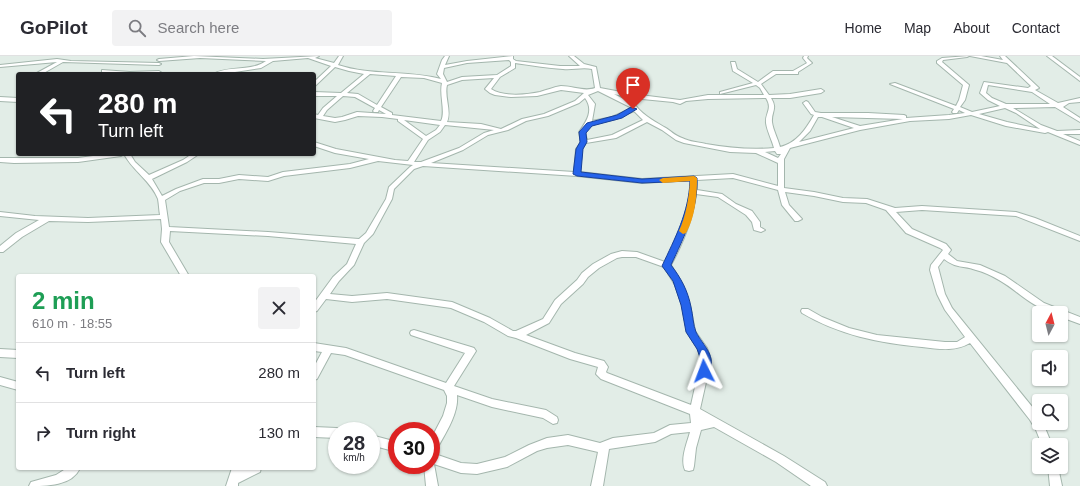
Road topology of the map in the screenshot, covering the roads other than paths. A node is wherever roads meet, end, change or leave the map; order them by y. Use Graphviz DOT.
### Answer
graph roads {
  1 [pos="36,56"];
  2 [pos="240,56"];
  3 [pos="317,56"];
  4 [pos="341,56"];
  5 [pos="447,56"];
  6 [pos="571,56"];
  7 [pos="806,56"];
  8 [pos="967,56"];
  9 [pos="972,56"];
  10 [pos="1002,56"];
  11 [pos="1049,56"];
  12 [pos="94,57"];
  13 [pos="308,57"];
  14 [pos="63,59"];
  15 [pos="234,59"];
  16 [pos="272,59"];
  17 [pos="511,59"];
  18 [pos="50,60"];
  19 [pos="159,60"];
  20 [pos="103,62"];
  21 [pos="1009,62"];
  22 [pos="117,63"];
  23 [pos="733,63"];
  24 [pos="334,65"];
  25 [pos="0,66"];
  26 [pos="442,66"];
  27 [pos="585,66"];
  28 [pos="104,70"];
  29 [pos="41,72"];
  30 [pos="100,72"];
  31 [pos="117,72"];
  32 [pos="159,72"];
  33 [pos="224,72"];
  34 [pos="368,73"];
  35 [pos="400,75"];
  36 [pos="498,76"];
  37 [pos="1080,79"];
  38 [pos="316,83"];
  39 [pos="445,83"];
  40 [pos="758,84"];
  41 [pos="893,84"];
  42 [pos="598,89"];
  43 [pos="1027,89"];
  44 [pos="821,91"];
  45 [pos="316,94"];
  46 [pos="342,94"];
  47 [pos="587,94"];
  48 [pos="766,95"];
  49 [pos="632,96"];
  50 [pos="708,97"];
  51 [pos="0,99"];
  52 [pos="12,100"];
  53 [pos="16,100"];
  54 [pos="1080,100"];
  55 [pos="806,103"];
  56 [pos="0,104"];
  57 [pos="1054,104"];
  58 [pos="1006,106"];
  59 [pos="633,107"];
  60 [pos="379,108"];
  61 [pos="957,108"];
  62 [pos="971,113"];
  63 [pos="371,114"];
  64 [pos="392,115"];
  65 [pos="822,115"];
  66 [pos="316,116"];
  67 [pos="953,116"];
  68 [pos="910,119"];
  69 [pos="647,120"];
  70 [pos="1080,120"];
  71 [pos="443,123"];
  72 [pos="589,124"];
  73 [pos="860,128"];
  74 [pos="503,130"];
  75 [pos="1051,132"];
  76 [pos="1080,132"];
  77 [pos="426,139"];
  78 [pos="584,142"];
  79 [pos="1080,143"];
  80 [pos="316,145"];
  81 [pos="788,147"];
  82 [pos="777,148"];
  83 [pos="757,151"];
  84 [pos="107,156"];
  85 [pos="128,156"];
  86 [pos="193,156"];
  87 [pos="0,160"];
  88 [pos="380,160"];
  89 [pos="781,161"];
  90 [pos="410,163"];
  91 [pos="420,164"];
  92 [pos="577,174"];
  93 [pos="148,178"];
  94 [pos="694,178"];
  95 [pos="781,190"];
  96 [pos="693,192"];
  97 [pos="161,199"];
  98 [pos="889,209"];
  99 [pos="0,214"];
  100 [pos="164,216"];
  101 [pos="48,218"];
  102 [pos="798,219"];
  103 [pos="166,229"];
  104 [pos="761,230"];
  105 [pos="1080,239"];
  106 [pos="361,242"];
  107 [pos="0,250"];
  108 [pos="944,255"];
  109 [pos="667,266"];
  110 [pos="184,274"];
  111 [pos="324,296"];
  112 [pos="316,306"];
  113 [pos="805,311"];
  114 [pos="1080,321"];
  115 [pos="414,333"];
  116 [pos="516,335"];
  117 [pos="971,338"];
  118 [pos="316,347"];
  119 [pos="330,349"];
  120 [pos="0,353"];
  121 [pos="16,354"];
  122 [pos="316,372"];
  123 [pos="0,381"];
  124 [pos="16,385"];
  125 [pos="448,388"];
  126 [pos="695,411"];
  127 [pos="553,420"];
  128 [pos="715,422"];
  129 [pos="697,427"];
  130 [pos="316,432"];
  131 [pos="328,433"];
  132 [pos="440,434"];
  133 [pos="1044,438"];
  134 [pos="604,447"];
  135 [pos="440,461"];
  136 [pos="689,466"];
  137 [pos="73,470"];
  138 [pos="252,470"];
  139 [pos="430,474"];
  140 [pos="1054,474"];
  141 [pos="234,478"];
  142 [pos="35,486"];
  143 [pos="432,486"];
  144 [pos="597,486"];
  145 [pos="821,486"];
  146 [pos="1056,486"];
  1 -- 18 [label="street"];
  2 -- 15 [label="street"];
  3 -- 13 [label="street"];
  4 -- 24 [label="street"];
  5 -- 26 [label="street"];
  6 -- 27 [label="street"];
  7 -- 40 [label="street"];
  8 -- 61 [label="street"];
  9 -- 21 [label="street"];
  10 -- 21 [label="street"];
  11 -- 37 [label="street"];
  12 -- 20 [label="street"];
  13 -- 16 [label="street"];
  13 -- 24 [label="street"];
  14 -- 18 [label="street"];
  14 -- 20 [label="street"];
  14 -- 29 [label="street"];
  15 -- 16 [label="street"];
  15 -- 19 [label="street"];
  16 -- 33 [label="street"];
  17 -- 26 [label="street"];
  17 -- 27 [label="street"];
  17 -- 36 [label="street"];
  18 -- 25 [label="street"];
  19 -- 22 [label="street"];
  19 -- 32 [label="street"];
  20 -- 22 [label="street"];
  21 -- 43 [label="street"];
  22 -- 28 [label="street"];
  23 -- 40 [label="street"];
  24 -- 34 [label="street"];
  24 -- 38 [label="street"];
  26 -- 39 [label="street"];
  27 -- 42 [label="street"];
  28 -- 30 [label="street"];
  28 -- 31 [label="street"];
  34 -- 35 [label="street"];
  34 -- 46 [label="street"];
  35 -- 39 [label="street"];
  35 -- 60 [label="street"];
  36 -- 39 [label="street"];
  36 -- 47 [label="street"];
  39 -- 71 [label="street"];
  40 -- 48 [label="street"];
  40 -- 50 [label="street"];
  41 -- 61 [label="street"];
  42 -- 47 [label="street"];
  42 -- 49 [label="street"];
  42 -- 59 [label="street"];
  43 -- 57 [label="street"];
  43 -- 58 [label="street"];
  44 -- 48 [label="street"];
  45 -- 46 [label="street"];
  46 -- 60 [label="street"];
  46 -- 66 [label="street"];
  47 -- 72 [label="street"];
  47 -- 74 [label="street"];
  48 -- 50 [label="street"];
  48 -- 82 [label="street"];
  49 -- 50 [label="street"];
  49 -- 59 [label="street"];
  51 -- 52 [label="street"];
  52 -- 53 [label="street"];
  52 -- 56 [label="street"];
  54 -- 57 [label="street"];
  55 -- 65 [label="street"];
  57 -- 58 [label="street"];
  57 -- 70 [label="street"];
  58 -- 62 [label="street"];
  58 -- 75 [label="street"];
  59 -- 69 [label="street"];
  59 -- 72 [label="street"];
  60 -- 63 [label="street"];
  60 -- 64 [label="street"];
  61 -- 62 [label="street"];
  61 -- 67 [label="street"];
  62 -- 67 [label="street"];
  62 -- 75 [label="street"];
  63 -- 64 [label="street"];
  63 -- 66 [label="street"];
  64 -- 71 [label="street"];
  64 -- 77 [label="street"];
  65 -- 68 [label="street"];
  65 -- 73 [label="street"];
  65 -- 81 [label="street"];
  67 -- 68 [label="street"];
  68 -- 73 [label="street"];
  69 -- 78 [label="street"];
  69 -- 83 [label="street"];
  71 -- 74 [label="street"];
  71 -- 77 [label="street"];
  72 -- 78 [label="street"];
  73 -- 81 [label="street"];
  74 -- 91 [label="street"];
  75 -- 76 [label="street"];
  75 -- 79 [label="street"];
  77 -- 90 [label="street"];
  78 -- 92 [label="street"];
  80 -- 88 [label="street"];
  81 -- 82 [label="street"];
  81 -- 89 [label="street"];
  82 -- 83 [label="street"];
  82 -- 89 [label="street"];
  83 -- 89 [label="street"];
  84 -- 87 [label="street"];
  85 -- 93 [label="street"];
  86 -- 93 [label="street"];
  88 -- 90 [label="street"];
  88 -- 97 [label="street"];
  89 -- 95 [label="street"];
  90 -- 91 [label="street"];
  91 -- 92 [label="street"];
  91 -- 106 [label="street"];
  92 -- 94 [label="street"];
  93 -- 97 [label="street"];
  94 -- 95 [label="street"];
  94 -- 96 [label="street"];
  95 -- 98 [label="street"];
  95 -- 102 [label="street"];
  96 -- 104 [label="street"];
  96 -- 109 [label="street"];
  97 -- 100 [label="street"];
  98 -- 105 [label="street"];
  98 -- 108 [label="street"];
  99 -- 101 [label="street"];
  100 -- 101 [label="street"];
  100 -- 103 [label="street"];
  101 -- 107 [label="street"];
  103 -- 106 [label="street"];
  103 -- 110 [label="street"];
  106 -- 111 [label="street"];
  108 -- 114 [label="street"];
  108 -- 117 [label="street"];
  109 -- 116 [label="street"];
  109 -- 126 [label="street"];
  111 -- 112 [label="street"];
  111 -- 116 [label="street"];
  113 -- 117 [label="street"];
  115 -- 125 [label="street"];
  116 -- 126 [label="street"];
  117 -- 133 [label="street"];
  118 -- 119 [label="street"];
  119 -- 122 [label="street"];
  119 -- 125 [label="street"];
  120 -- 121 [label="street"];
  123 -- 124 [label="street"];
  125 -- 127 [label="street"];
  125 -- 132 [label="street"];
  126 -- 128 [label="street"];
  126 -- 129 [label="street"];
  128 -- 129 [label="street"];
  128 -- 145 [label="street"];
  129 -- 134 [label="street"];
  129 -- 136 [label="street"];
  130 -- 131 [label="street"];
  134 -- 135 [label="street"];
  134 -- 144 [label="street"];
  137 -- 142 [label="street"];
  138 -- 141 [label="street"];
  139 -- 143 [label="street"];
  140 -- 146 [label="street"];
}
